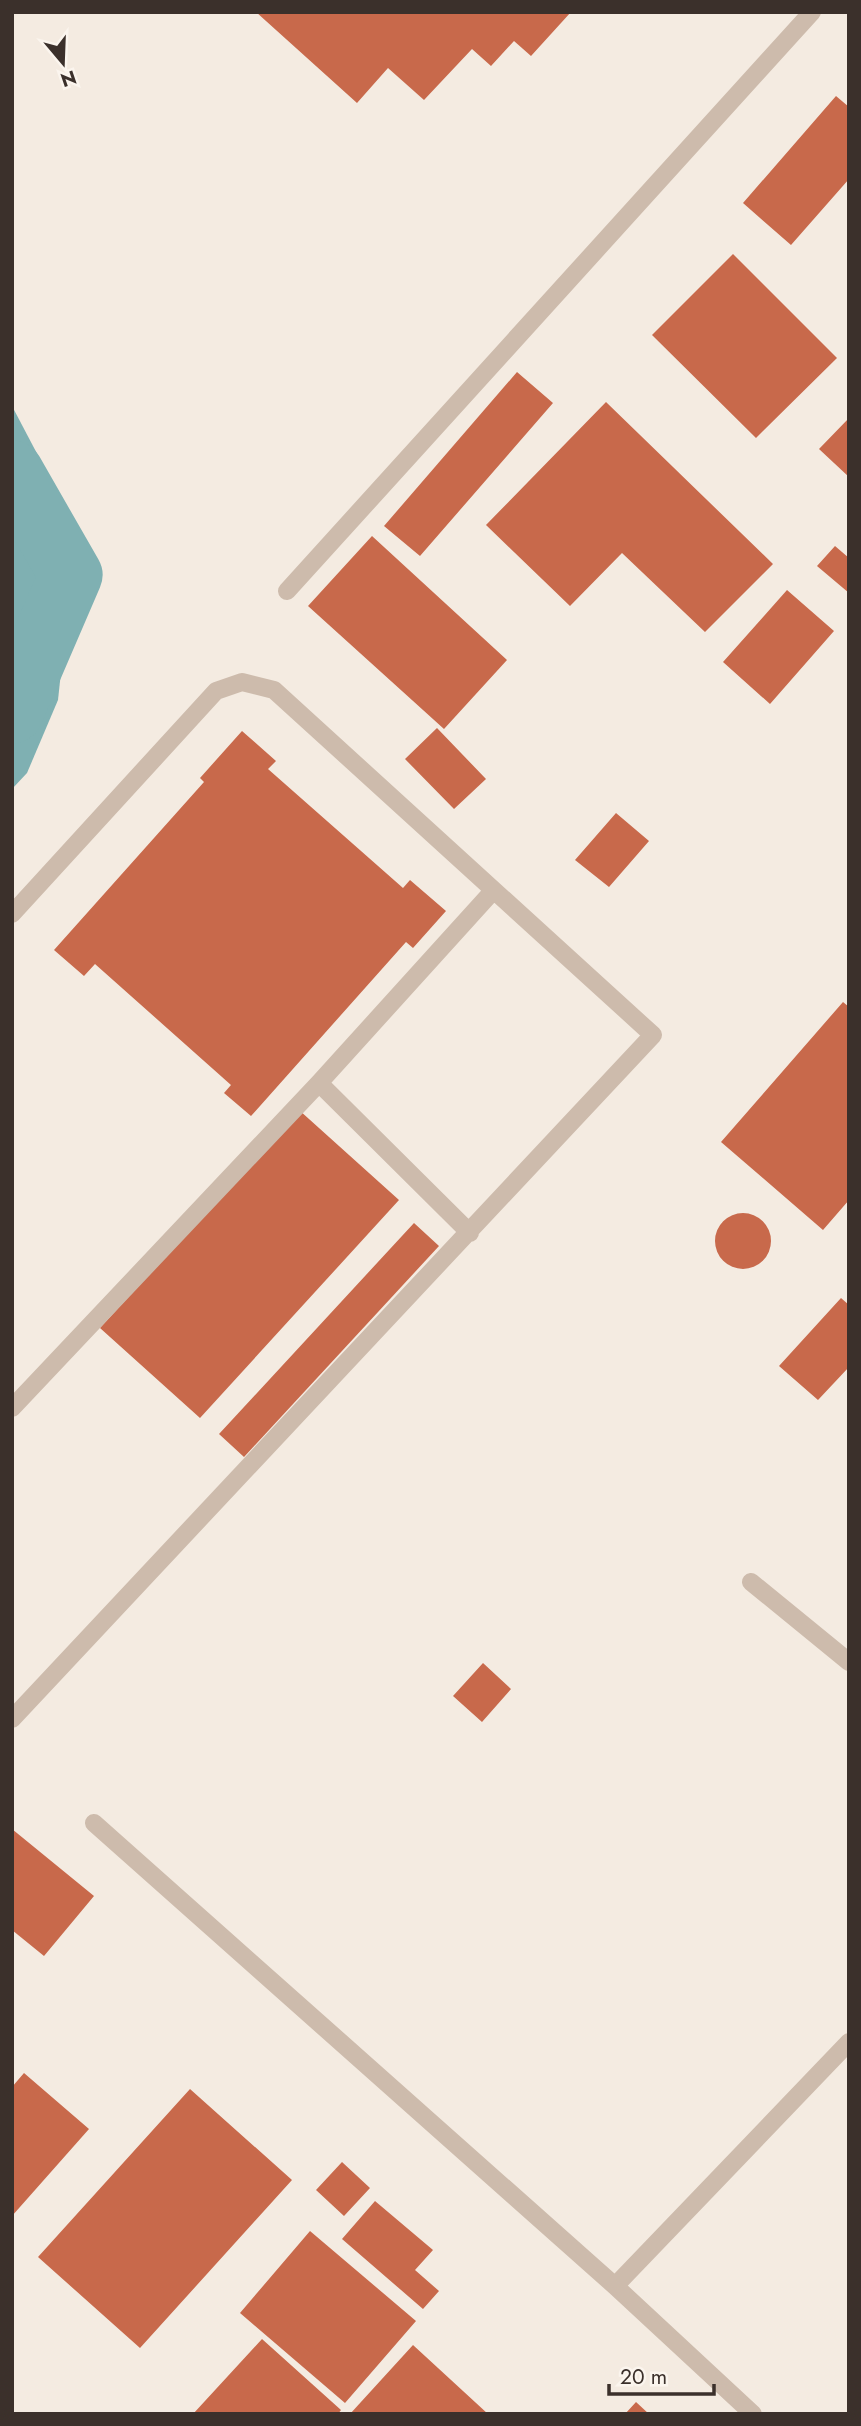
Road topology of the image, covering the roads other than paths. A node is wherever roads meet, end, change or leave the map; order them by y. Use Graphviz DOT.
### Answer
graph roads {
  1 [pos="812,12"];
  2 [pos="287,591"];
  3 [pos="492,892"];
  4 [pos="12,914"];
  5 [pos="318,1083"];
  6 [pos="470,1233"];
  7 [pos="12,1408"];
  8 [pos="751,1582"];
  9 [pos="849,1662"];
  10 [pos="12,1719"];
  11 [pos="94,1823"];
  12 [pos="849,2042"];
  13 [pos="615,2286"];
  14 [pos="754,2414"];
  1 -- 2 [label="street"];
  3 -- 4 [label="street"];
  3 -- 5 [label="street"];
  3 -- 6 [label="street"];
  5 -- 6 [label="street"];
  5 -- 7 [label="street"];
  6 -- 10 [label="street"];
  8 -- 9 [label="street"];
  11 -- 13 [label="street"];
  12 -- 13 [label="street"];
  13 -- 14 [label="street"];
}
